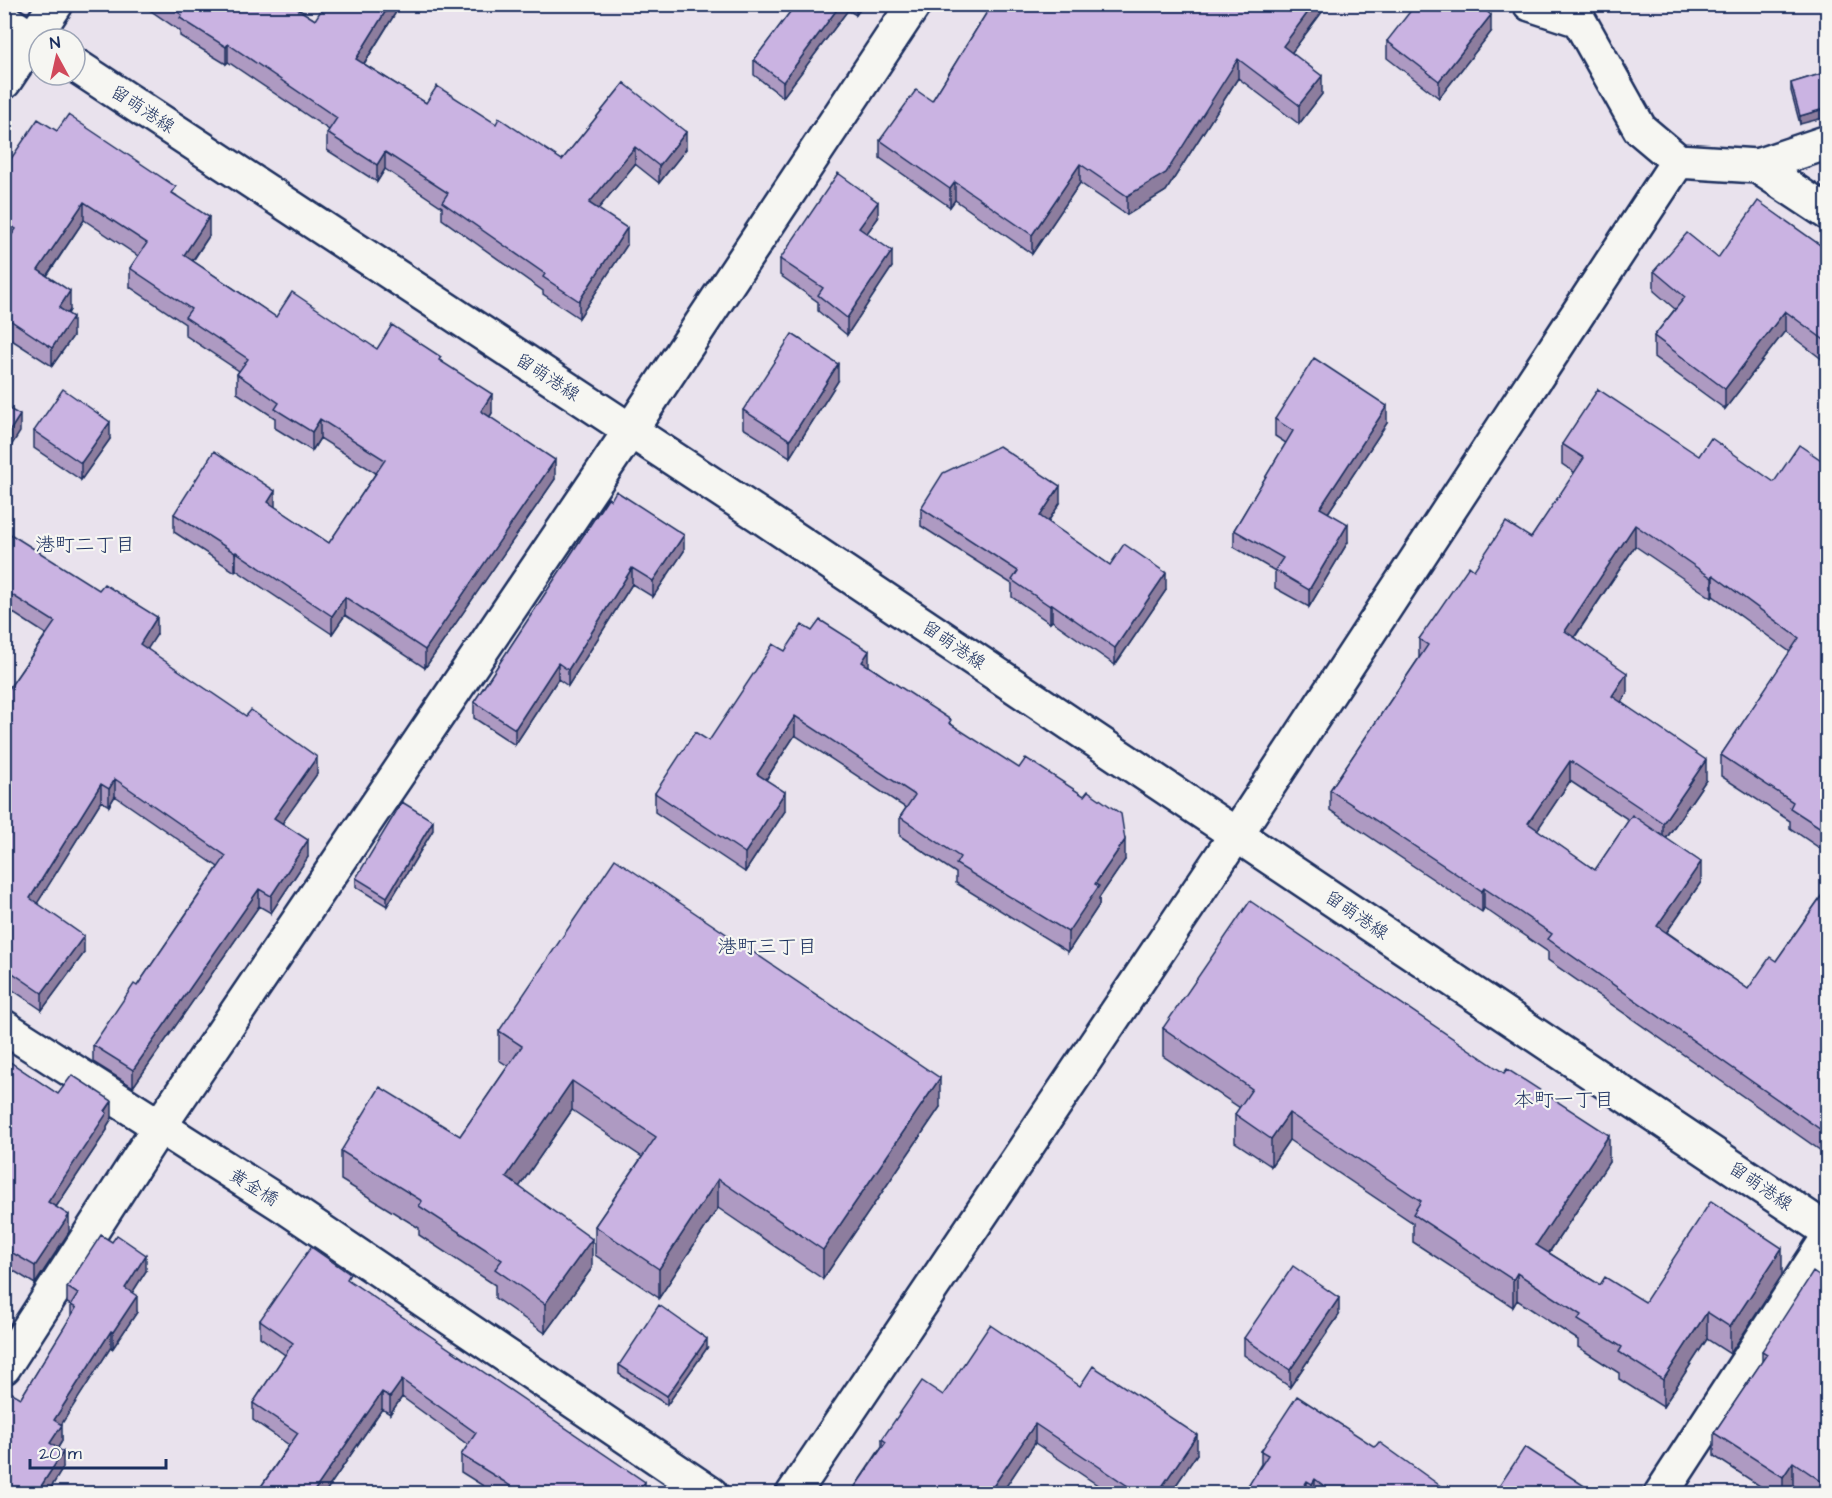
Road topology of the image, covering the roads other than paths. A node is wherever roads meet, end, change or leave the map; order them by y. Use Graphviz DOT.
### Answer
graph roads {
  1 [pos="56,4"];
  2 [pos="914,4"];
  3 [pos="1530,4"];
  4 [pos="1583,12"];
  5 [pos="4,20"];
  6 [pos="44,27"];
  7 [pos="27,35"];
  8 [pos="27,53"];
  9 [pos="87,73"];
  10 [pos="4,82"];
  11 [pos="1827,142"];
  12 [pos="1678,161"];
  13 [pos="1757,166"];
  14 [pos="1827,213"];
  15 [pos="630,431"];
  16 [pos="1236,835"];
  17 [pos="4,1027"];
  18 [pos="159,1127"];
  19 [pos="1827,1231"];
  20 [pos="1827,1238"];
  21 [pos="4,1367"];
  22 [pos="711,1494"];
  23 [pos="793,1494"];
  24 [pos="1661,1494"];
  1 -- 6 [label="street"];
  2 -- 15 [label="street"];
  3 -- 4 [label="street"];
  4 -- 12 [label="street"];
  5 -- 7 [label="street"];
  8 -- 10 [label="street"];
  9 -- 15 [label="street, 留萌港線"];
  11 -- 13 [label="street"];
  12 -- 13 [label="street"];
  12 -- 16 [label="street"];
  13 -- 14 [label="street"];
  15 -- 16 [label="street, 留萌港線"];
  15 -- 18 [label="street"];
  16 -- 19 [label="street, 留萌港線"];
  16 -- 23 [label="street"];
  17 -- 18 [label="street, 黄金橋"];
  18 -- 21 [label="street"];
  18 -- 22 [label="street, 黄金橋"];
  20 -- 24 [label="street"];
}
